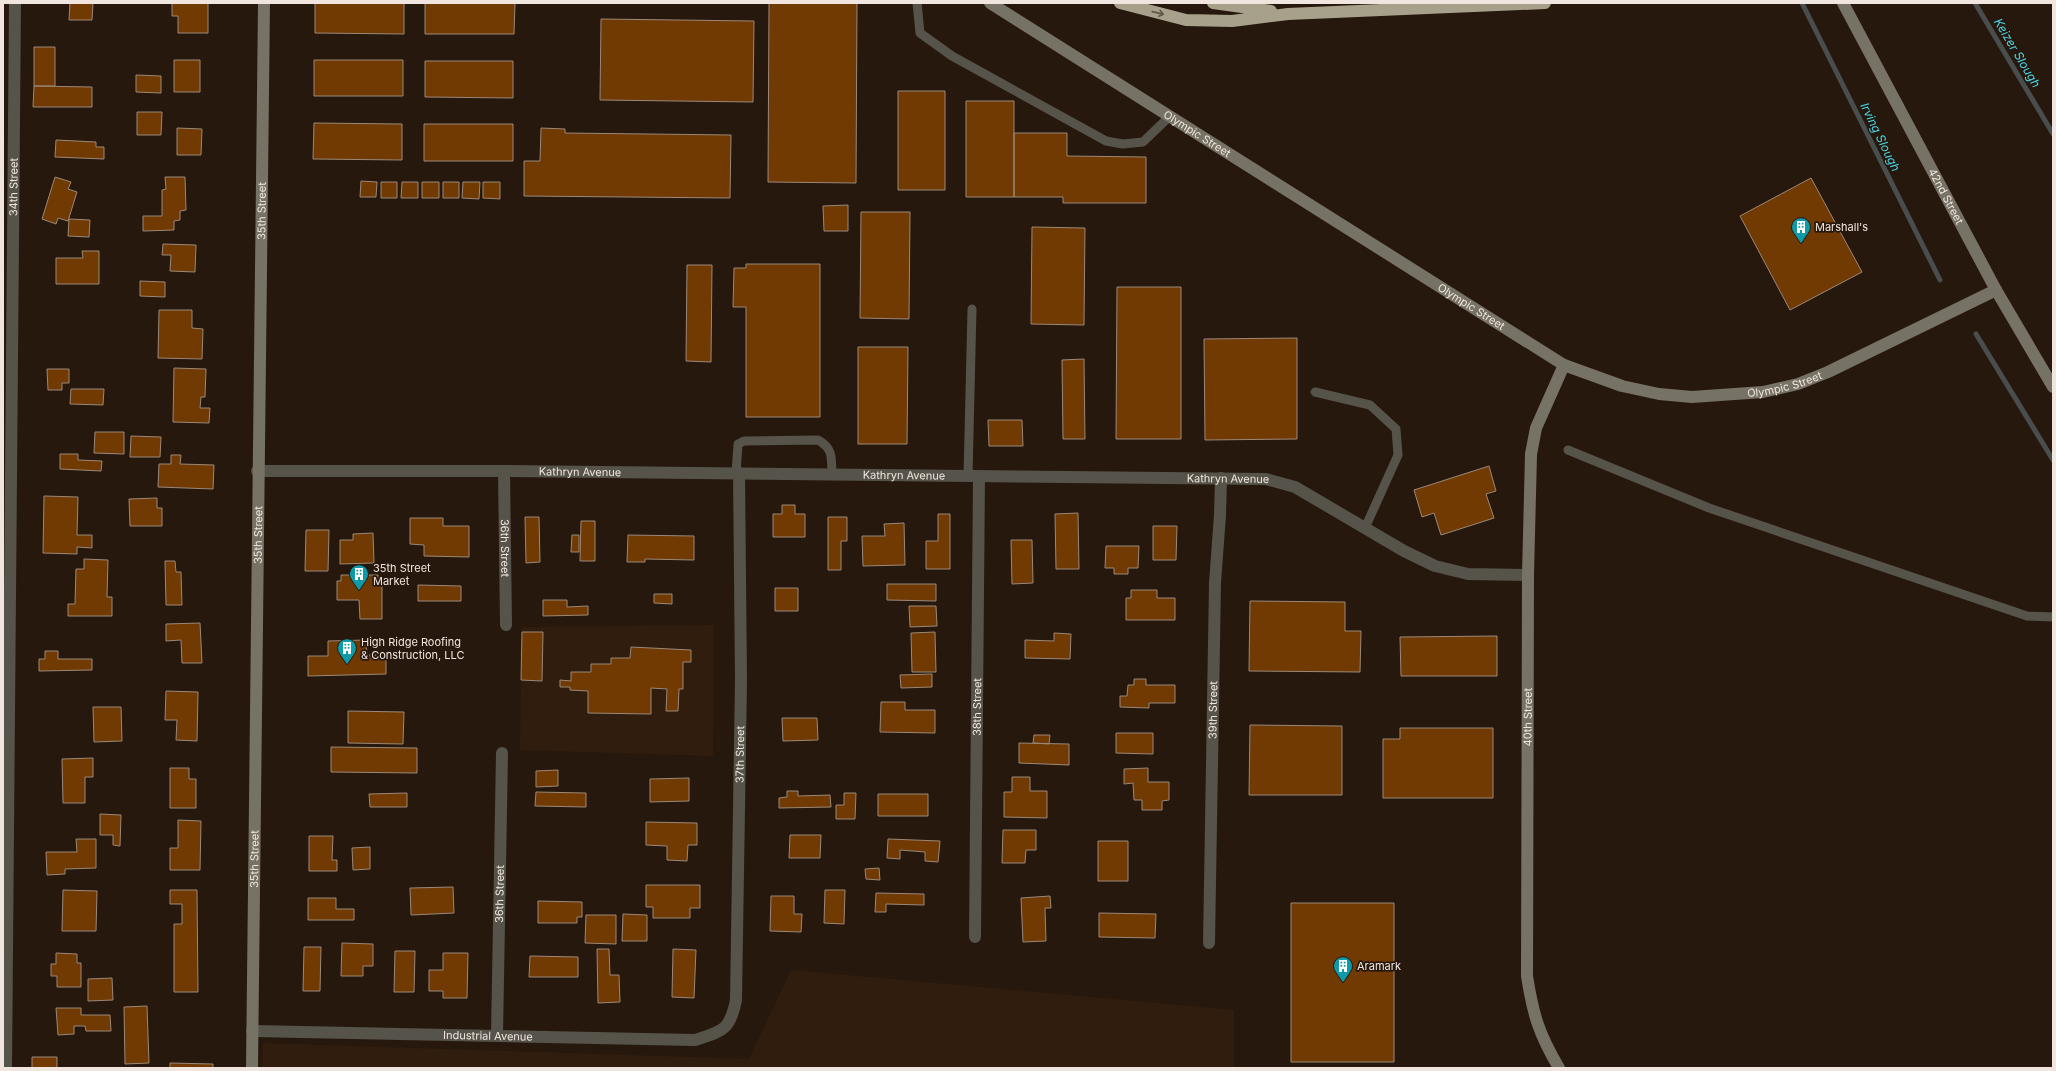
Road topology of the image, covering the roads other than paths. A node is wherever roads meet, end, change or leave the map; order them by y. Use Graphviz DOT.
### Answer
graph roads {
  1 [pos="15,3"];
  2 [pos="264,3"];
  3 [pos="916,3"];
  4 [pos="990,3"];
  5 [pos="1120,3"];
  6 [pos="1213,3"];
  7 [pos="1545,3"];
  8 [pos="1844,3"];
  9 [pos="1288,14"];
  10 [pos="1170,116"];
  11 [pos="1996,290"];
  12 [pos="972,309"];
  13 [pos="1564,365"];
  14 [pos="2053,387"];
  15 [pos="1315,392"];
  16 [pos="1568,450"];
  17 [pos="258,471"];
  18 [pos="504,472"];
  19 [pos="737,474"];
  20 [pos="832,475"];
  21 [pos="974,476"];
  22 [pos="1220,478"];
  23 [pos="1365,528"];
  24 [pos="1528,575"];
  25 [pos="2053,617"];
  26 [pos="506,625"];
  27 [pos="502,753"];
  28 [pos="975,937"];
  29 [pos="1209,943"];
  30 [pos="252,1031"];
  31 [pos="721,1031"];
  32 [pos="497,1035"];
  33 [pos="6,1068"];
  34 [pos="252,1068"];
  35 [pos="1559,1068"];
  1 -- 33 [label="street, 34th Street"];
  2 -- 17 [label="street, 35th Street"];
  3 -- 10 [label="lane"];
  4 -- 10 [label="street, Olympic Street"];
  5 -- 9 [label="highway, one-way"];
  6 -- 9 [label="highway"];
  7 -- 9 [label="highway"];
  8 -- 11 [label="street, 42nd Street"];
  10 -- 13 [label="street, Olympic Street"];
  11 -- 13 [label="street, Olympic Street"];
  11 -- 14 [label="street, 42nd Street"];
  12 -- 21 [label="lane"];
  13 -- 24 [label="street, 40th Street"];
  15 -- 23 [label="lane"];
  16 -- 25 [label="lane"];
  17 -- 18 [label="street, Kathryn Avenue"];
  17 -- 30 [label="street, 35th Street"];
  18 -- 19 [label="street, Kathryn Avenue"];
  18 -- 26 [label="street, 36th Street"];
  19 -- 20 [label="street, Kathryn Avenue"];
  19 -- 20 [label="lane"];
  19 -- 31 [label="street, 37th Street"];
  20 -- 21 [label="street, Kathryn Avenue"];
  21 -- 22 [label="street, Kathryn Avenue"];
  21 -- 28 [label="street, 38th Street"];
  22 -- 23 [label="street, Kathryn Avenue"];
  22 -- 29 [label="street, 39th Street"];
  23 -- 24 [label="street, Kathryn Avenue"];
  24 -- 35 [label="street, 40th Street"];
  27 -- 32 [label="street, 36th Street"];
  30 -- 32 [label="street, Industrial Avenue"];
  30 -- 34 [label="street, 35th Street"];
  31 -- 32 [label="street, Industrial Avenue"];
}
